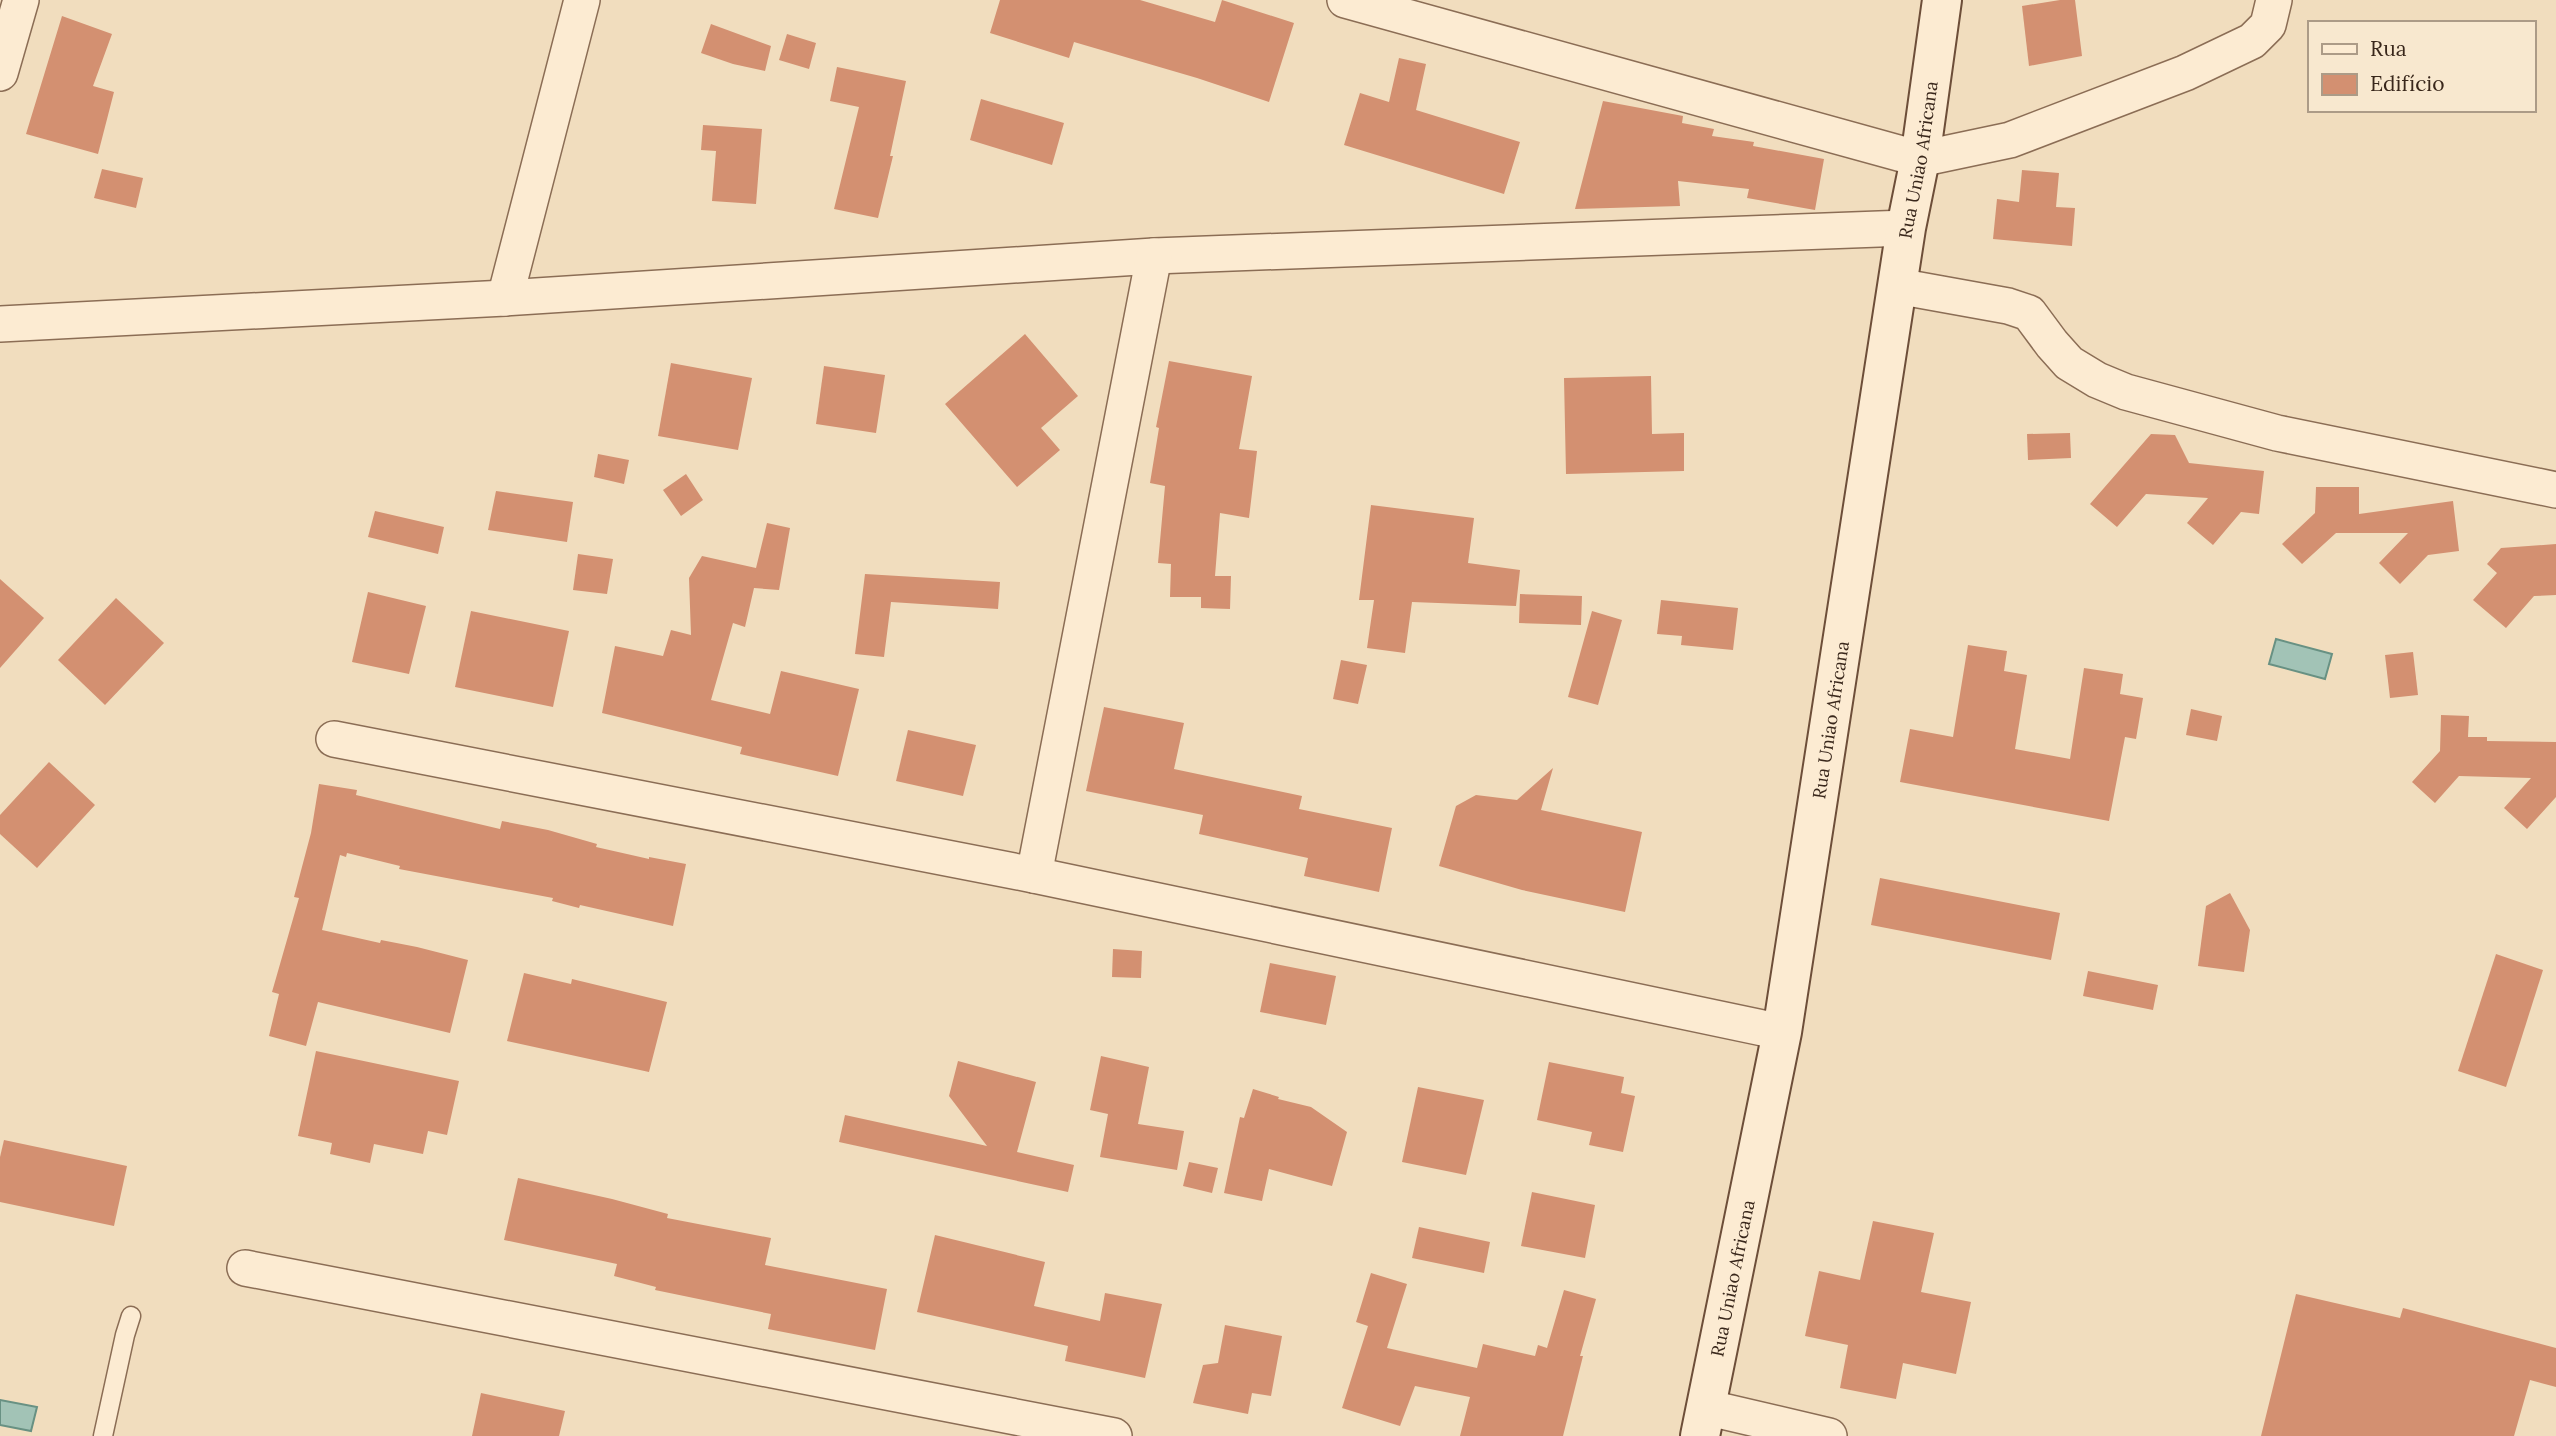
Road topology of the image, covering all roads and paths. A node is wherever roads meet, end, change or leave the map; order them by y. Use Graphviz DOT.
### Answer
graph roads {
  1 [pos="20,0"];
  2 [pos="582,0"];
  3 [pos="1345,0"];
  4 [pos="1942,0"];
  5 [pos="2274,0"];
  6 [pos="0,74"];
  7 [pos="1920,159"];
  8 [pos="1906,228"];
  9 [pos="1154,256"];
  10 [pos="1897,286"];
  11 [pos="505,298"];
  12 [pos="0,324"];
  13 [pos="2556,490"];
  14 [pos="334,739"];
  15 [pos="1034,875"];
  16 [pos="1782,1032"];
  17 [pos="245,1268"];
  18 [pos="131,1317"];
  19 [pos="1703,1422"];
  20 [pos="103,1436"];
  21 [pos="1114,1436"];
  22 [pos="1829,1436"];
  1 -- 6 [label="street"];
  2 -- 11 [label="street"];
  3 -- 7 [label="street"];
  4 -- 7 [label="main road, Rua Uniao Africana"];
  5 -- 7 [label="street"];
  7 -- 8 [label="main road, Rua Uniao Africana"];
  8 -- 9 [label="street"];
  8 -- 10 [label="main road, Rua Uniao Africana"];
  9 -- 11 [label="street"];
  9 -- 15 [label="street"];
  10 -- 13 [label="street"];
  10 -- 16 [label="main road, Rua Uniao Africana"];
  11 -- 12 [label="street"];
  14 -- 15 [label="street"];
  15 -- 16 [label="street"];
  16 -- 19 [label="main road, Rua Uniao Africana"];
  17 -- 21 [label="street"];
  18 -- 20 [label="lane"];
  19 -- 22 [label="street"];
}
